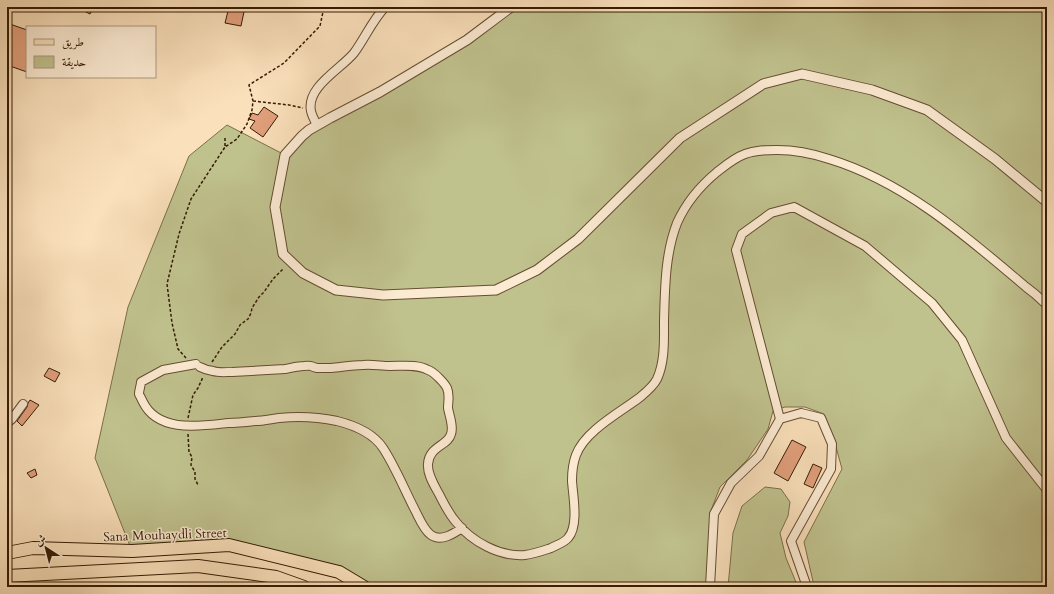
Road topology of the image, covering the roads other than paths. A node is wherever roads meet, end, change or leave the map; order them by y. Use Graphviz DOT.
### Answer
graph roads {
  1 [pos="385,7"];
  2 [pos="511,7"];
  3 [pos="317,125"];
  4 [pos="1047,202"];
  5 [pos="1047,305"];
  6 [pos="23,404"];
  7 [pos="780,419"];
  8 [pos="7,423"];
  9 [pos="1047,490"];
  10 [pos="462,528"];
  11 [pos="7,553"];
  12 [pos="7,576"];
  13 [pos="304,587"];
  14 [pos="364,587"];
  15 [pos="710,587"];
  16 [pos="808,587"];
  1 -- 3 [label="street"];
  2 -- 3 [label="street"];
  3 -- 4 [label="street"];
  5 -- 10 [label="street"];
  6 -- 8 [label="street"];
  7 -- 9 [label="street"];
  7 -- 15 [label="street"];
  7 -- 16 [label="street"];
  10 -- 10 [label="street"];
  11 -- 14 [label="main road, Sana Mouhaydli Street"];
  12 -- 13 [label="main road"];
}
